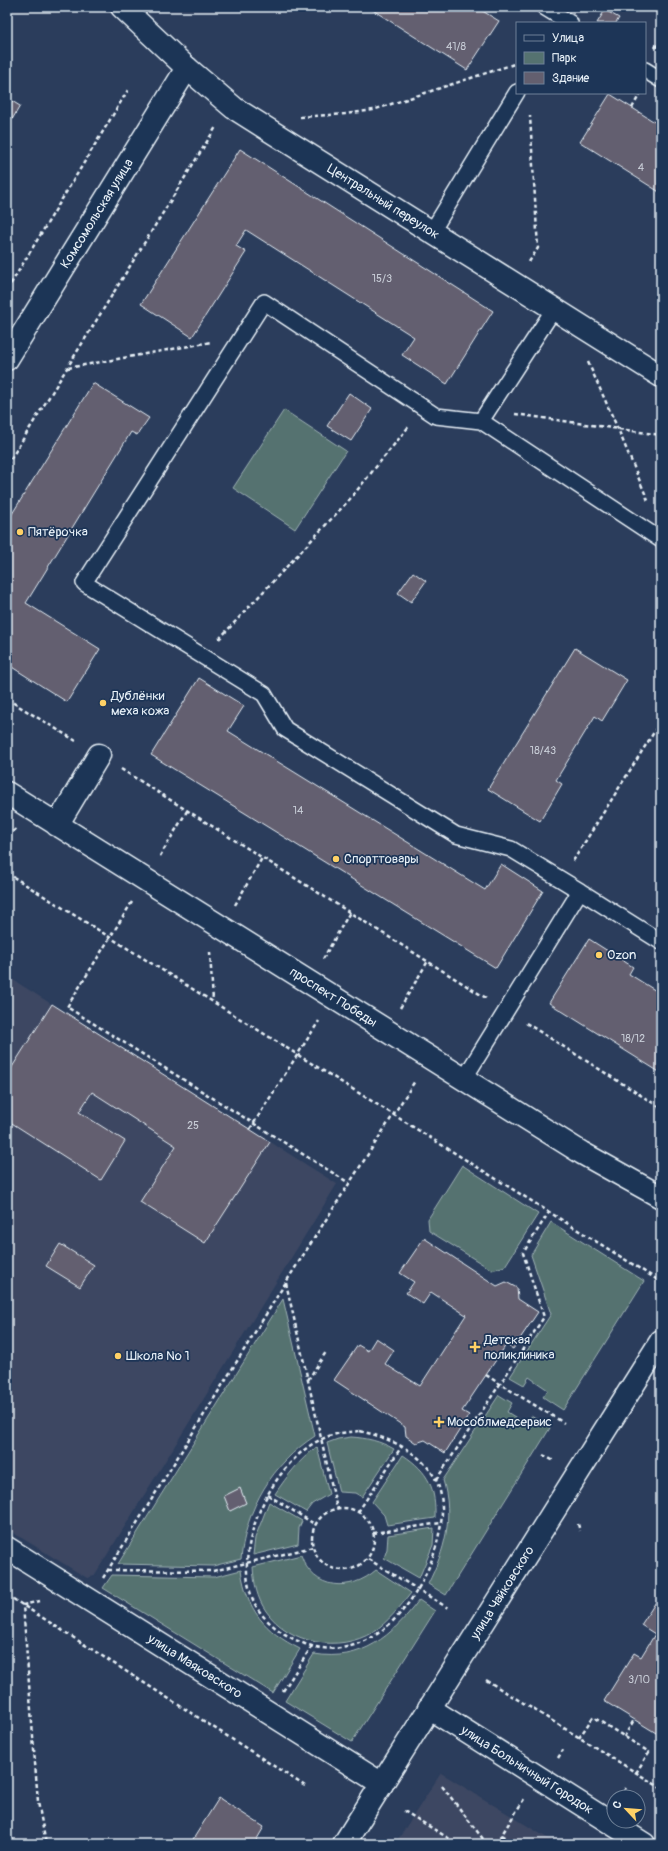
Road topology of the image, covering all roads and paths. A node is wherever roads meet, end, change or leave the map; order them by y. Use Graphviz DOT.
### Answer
graph roads {
  1 [pos="122,7"];
  2 [pos="544,7"];
  3 [pos="564,21"];
  4 [pos="516,63"];
  5 [pos="187,68"];
  6 [pos="646,71"];
  7 [pos="661,80"];
  8 [pos="128,90"];
  9 [pos="516,94"];
  10 [pos="640,94"];
  11 [pos="530,108"];
  12 [pos="632,108"];
  13 [pos="295,117"];
  14 [pos="217,127"];
  15 [pos="431,232"];
  16 [pos="514,285"];
  17 [pos="7,290"];
  18 [pos="554,309"];
  19 [pos="242,336"];
  20 [pos="7,359"];
  21 [pos="586,360"];
  22 [pos="67,368"];
  23 [pos="661,376"];
  24 [pos="424,408"];
  25 [pos="484,416"];
  26 [pos="618,429"];
  27 [pos="661,435"];
  28 [pos="7,465"];
  29 [pos="650,505"];
  30 [pos="661,540"];
  31 [pos="203,656"];
  32 [pos="7,699"];
  33 [pos="661,721"];
  34 [pos="99,755"];
  35 [pos="7,794"];
  36 [pos="187,810"];
  37 [pos="57,825"];
  38 [pos="18,828"];
  39 [pos="7,836"];
  40 [pos="159,858"];
  41 [pos="262,858"];
  42 [pos="7,873"];
  43 [pos="561,880"];
  44 [pos="580,892"];
  45 [pos="134,899"];
  46 [pos="231,912"];
  47 [pos="350,912"];
  48 [pos="110,937"];
  49 [pos="661,942"];
  50 [pos="210,947"];
  51 [pos="322,959"];
  52 [pos="428,961"];
  53 [pos="213,1002"];
  54 [pos="507,1010"];
  55 [pos="397,1014"];
  56 [pos="322,1017"];
  57 [pos="298,1055"];
  58 [pos="435,1062"];
  59 [pos="464,1079"];
  60 [pos="661,1108"];
  61 [pos="393,1114"];
  62 [pos="254,1123"];
  63 [pos="250,1129"];
  64 [pos="349,1183"];
  65 [pos="661,1197"];
  66 [pos="549,1212"];
  67 [pos="286,1282"];
  68 [pos="661,1282"];
  69 [pos="661,1341"];
  70 [pos="326,1352"];
  71 [pos="486,1374"];
  72 [pos="307,1381"];
  73 [pos="500,1384"];
  74 [pos="564,1423"];
  75 [pos="321,1439"];
  76 [pos="402,1446"];
  77 [pos="436,1480"];
  78 [pos="268,1495"];
  79 [pos="337,1509"];
  80 [pos="358,1512"];
  81 [pos="441,1523"];
  82 [pos="316,1525"];
  83 [pos="373,1533"];
  84 [pos="313,1546"];
  85 [pos="10,1556"];
  86 [pos="368,1559"];
  87 [pos="247,1563"];
  88 [pos="108,1570"];
  89 [pos="418,1590"];
  90 [pos="76,1591"];
  91 [pos="7,1595"];
  92 [pos="24,1605"];
  93 [pos="448,1608"];
  94 [pos="312,1646"];
  95 [pos="486,1680"];
  96 [pos="430,1708"];
  97 [pos="270,1713"];
  98 [pos="634,1720"];
  99 [pos="624,1736"];
  100 [pos="579,1738"];
  101 [pos="636,1773"];
  102 [pos="538,1777"];
  103 [pos="382,1784"];
  104 [pos="305,1786"];
  105 [pos="442,1786"];
  106 [pos="661,1788"];
  107 [pos="404,1811"];
  108 [pos="501,1835"];
  109 [pos="46,1844"];
  110 [pos="344,1844"];
  111 [pos="458,1844"];
  112 [pos="487,1844"];
  113 [pos="496,1844"];
  114 [pos="515,1844"];
  115 [pos="644,1844"];
  1 -- 5 [label="street, Центральный переулок"];
  2 -- 3 [label="lane"];
  4 -- 13 [label="path"];
  5 -- 15 [label="street, Центральный переулок"];
  5 -- 20 [label="street, Комсомольская улица"];
  6 -- 7 [label="lane"];
  8 -- 17 [label="path"];
  9 -- 15 [label="lane"];
  10 -- 12 [label="path"];
  11 -- 16 [label="path"];
  14 -- 22 [label="path"];
  15 -- 16 [label="street, Центральный переулок"];
  16 -- 18 [label="street, Центральный переулок"];
  18 -- 23 [label="street, Центральный переулок"];
  18 -- 25 [label="lane"];
  19 -- 22 [label="path"];
  19 -- 24 [label="lane"];
  19 -- 31 [label="lane"];
  21 -- 26 [label="path"];
  22 -- 28 [label="path"];
  24 -- 25 [label="lane"];
  24 -- 31 [label="path"];
  25 -- 26 [label="path"];
  25 -- 30 [label="lane"];
  26 -- 27 [label="path"];
  26 -- 29 [label="path"];
  31 -- 43 [label="lane"];
  32 -- 34 [label="path"];
  33 -- 43 [label="path"];
  34 -- 36 [label="path"];
  34 -- 37 [label="street"];
  35 -- 37 [label="street, проспект Победы"];
  36 -- 40 [label="path"];
  36 -- 41 [label="path"];
  37 -- 58 [label="street, проспект Победы"];
  38 -- 39 [label="path"];
  41 -- 46 [label="path"];
  41 -- 47 [label="path"];
  42 -- 48 [label="path"];
  43 -- 44 [label="lane"];
  44 -- 49 [label="lane"];
  44 -- 54 [label="lane"];
  45 -- 48 [label="path"];
  47 -- 51 [label="path"];
  47 -- 52 [label="path"];
  48 -- 53 [label="path"];
  48 -- 62 [label="path"];
  50 -- 53 [label="path"];
  52 -- 54 [label="path"];
  52 -- 55 [label="path"];
  53 -- 57 [label="path"];
  54 -- 59 [label="lane"];
  54 -- 60 [label="path"];
  56 -- 57 [label="path"];
  57 -- 61 [label="path"];
  57 -- 62 [label="path"];
  58 -- 59 [label="street, проспект Победы"];
  58 -- 61 [label="path"];
  59 -- 65 [label="street, проспект Победы"];
  61 -- 64 [label="path"];
  61 -- 66 [label="path"];
  62 -- 63 [label="path"];
  62 -- 64 [label="path"];
  64 -- 67 [label="path"];
  66 -- 68 [label="path"];
  66 -- 73 [label="path"];
  67 -- 72 [label="path"];
  67 -- 88 [label="path"];
  69 -- 96 [label="street, улица Чайковского"];
  70 -- 72 [label="path"];
  71 -- 73 [label="path"];
  72 -- 75 [label="path"];
  73 -- 74 [label="path"];
  73 -- 77 [label="path"];
  75 -- 76 [label="path"];
  75 -- 78 [label="path"];
  75 -- 79 [label="path"];
  76 -- 77 [label="path"];
  76 -- 80 [label="path"];
  77 -- 81 [label="path"];
  78 -- 82 [label="path"];
  78 -- 87 [label="path"];
  79 -- 80 [label="path"];
  79 -- 82 [label="path"];
  80 -- 83 [label="path"];
  81 -- 83 [label="path"];
  81 -- 89 [label="path"];
  82 -- 84 [label="path"];
  83 -- 86 [label="path"];
  84 -- 86 [label="path"];
  84 -- 87 [label="path"];
  85 -- 90 [label="street, улица Маяковского"];
  86 -- 89 [label="path"];
  87 -- 88 [label="path"];
  87 -- 94 [label="path"];
  88 -- 90 [label="path"];
  89 -- 93 [label="path"];
  89 -- 94 [label="path"];
  90 -- 92 [label="path"];
  90 -- 97 [label="street, улица Маяковского"];
  91 -- 92 [label="path"];
  92 -- 104 [label="path"];
  92 -- 109 [label="path"];
  94 -- 97 [label="path"];
  95 -- 100 [label="path"];
  96 -- 102 [label="street, улица Больничный Городок"];
  96 -- 103 [label="street, улица Чайковского"];
  97 -- 103 [label="street, улица Маяковского"];
  98 -- 99 [label="path"];
  99 -- 100 [label="path"];
  99 -- 101 [label="path"];
  100 -- 101 [label="path"];
  101 -- 106 [label="path"];
  102 -- 108 [label="path"];
  102 -- 115 [label="street, улица Больничный Городок"];
  103 -- 110 [label="street, улица Чайковского"];
  105 -- 112 [label="path"];
  107 -- 111 [label="path"];
  108 -- 113 [label="path"];
  108 -- 114 [label="path"];
}
